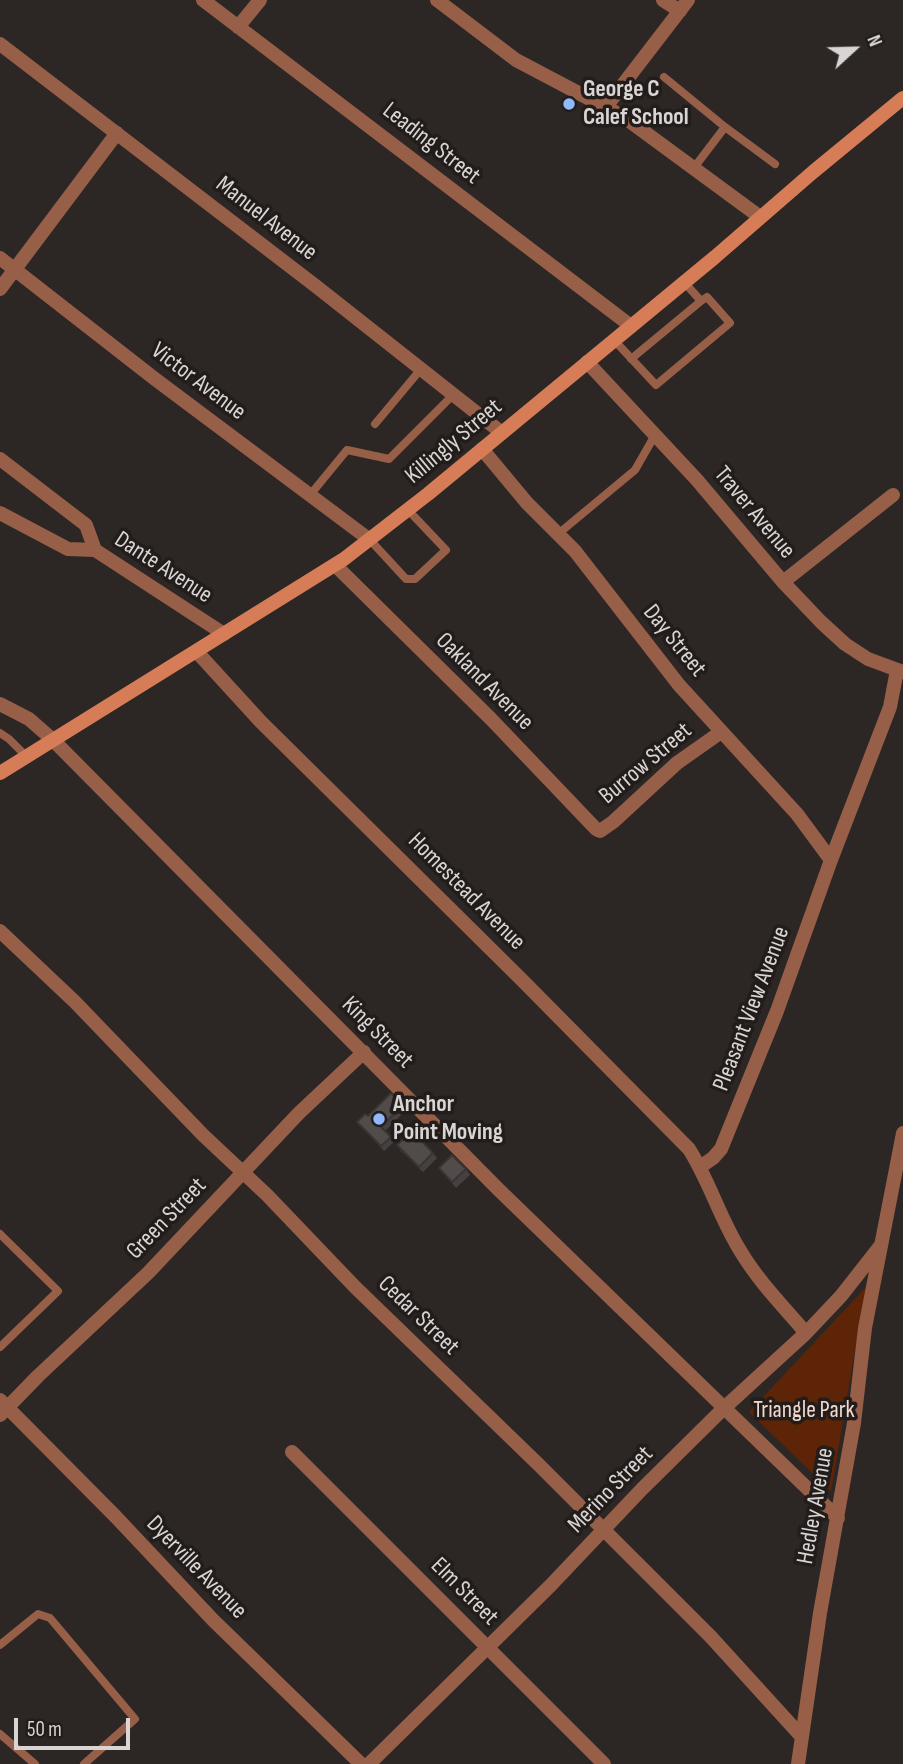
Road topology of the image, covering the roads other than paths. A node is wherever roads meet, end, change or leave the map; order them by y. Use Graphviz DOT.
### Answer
graph roads {
  1 [pos="203,0"];
  2 [pos="260,0"];
  3 [pos="437,0"];
  4 [pos="663,0"];
  5 [pos="684,6"];
  6 [pos="239,27"];
  7 [pos="0,44"];
  8 [pos="664,77"];
  9 [pos="903,98"];
  10 [pos="605,108"];
  11 [pos="725,127"];
  12 [pos="117,133"];
  13 [pos="775,164"];
  14 [pos="693,169"];
  15 [pos="760,216"];
  16 [pos="0,258"];
  17 [pos="16,270"];
  18 [pos="684,282"];
  19 [pos="0,289"];
  20 [pos="701,301"];
  21 [pos="631,326"];
  22 [pos="614,340"];
  23 [pos="631,359"];
  24 [pos="587,362"];
  25 [pos="421,369"];
  26 [pos="454,394"];
  27 [pos="375,424"];
  28 [pos="502,433"];
  29 [pos="655,435"];
  30 [pos="482,449"];
  31 [pos="0,459"];
  32 [pos="310,495"];
  33 [pos="893,495"];
  34 [pos="408,510"];
  35 [pos="0,513"];
  36 [pos="558,534"];
  37 [pos="370,540"];
  38 [pos="95,550"];
  39 [pos="335,565"];
  40 [pos="783,582"];
  41 [pos="224,634"];
  42 [pos="197,652"];
  43 [pos="900,671"];
  44 [pos="0,704"];
  45 [pos="721,732"];
  46 [pos="0,733"];
  47 [pos="53,740"];
  48 [pos="27,757"];
  49 [pos="0,773"];
  50 [pos="600,831"];
  51 [pos="831,860"];
  52 [pos="0,931"];
  53 [pos="364,1052"];
  54 [pos="903,1133"];
  55 [pos="700,1167"];
  56 [pos="245,1173"];
  57 [pos="0,1234"];
  58 [pos="881,1245"];
  59 [pos="806,1333"];
  60 [pos="0,1347"];
  61 [pos="3,1407"];
  62 [pos="723,1409"];
  63 [pos="292,1452"];
  64 [pos="838,1518"];
  65 [pos="603,1530"];
  66 [pos="0,1645"];
  67 [pos="486,1647"];
  68 [pos="0,1734"];
  69 [pos="802,1737"];
  70 [pos="35,1764"];
  71 [pos="84,1764"];
  72 [pos="361,1764"];
  73 [pos="369,1764"];
  74 [pos="604,1764"];
  75 [pos="798,1764"];
  1 -- 6 [label="street, Leading Street"];
  2 -- 6 [label="street"];
  3 -- 10 [label="street"];
  4 -- 5 [label="street"];
  5 -- 10 [label="street"];
  6 -- 21 [label="street, Leading Street"];
  7 -- 12 [label="street, Manuel Avenue"];
  8 -- 11 [label="lane"];
  9 -- 15 [label="main road, Killingly Street"];
  10 -- 14 [label="street"];
  11 -- 13 [label="lane"];
  11 -- 14 [label="lane"];
  12 -- 17 [label="street"];
  12 -- 25 [label="street, Manuel Avenue"];
  14 -- 15 [label="street"];
  15 -- 18 [label="main road, Killingly Street"];
  16 -- 17 [label="street, Victor Avenue"];
  17 -- 19 [label="street"];
  17 -- 32 [label="street, Victor Avenue"];
  18 -- 20 [label="lane"];
  18 -- 21 [label="main road, Killingly Street"];
  20 -- 23 [label="lane"];
  20 -- 23 [label="lane"];
  21 -- 22 [label="main road, Killingly Street"];
  22 -- 23 [label="lane"];
  22 -- 24 [label="main road, Killingly Street"];
  24 -- 28 [label="main road, Killingly Street"];
  24 -- 29 [label="street, Traver Avenue"];
  25 -- 26 [label="street, Manuel Avenue"];
  25 -- 27 [label="lane"];
  26 -- 28 [label="street, Manuel Avenue"];
  26 -- 32 [label="lane"];
  28 -- 30 [label="main road, Killingly Street"];
  29 -- 36 [label="lane"];
  29 -- 40 [label="street, Traver Avenue"];
  30 -- 34 [label="main road, Killingly Street"];
  30 -- 36 [label="street, Day Street"];
  31 -- 38 [label="street"];
  32 -- 37 [label="street, Victor Avenue"];
  33 -- 40 [label="street"];
  34 -- 37 [label="main road, Killingly Street"];
  34 -- 37 [label="lane"];
  35 -- 38 [label="street, Dante Avenue"];
  36 -- 45 [label="street, Day Street"];
  37 -- 39 [label="main road, Killingly Street"];
  38 -- 41 [label="street, Dante Avenue"];
  39 -- 41 [label="main road, Killingly Street"];
  39 -- 50 [label="street, Oakland Avenue"];
  40 -- 43 [label="street, Traver Avenue"];
  41 -- 42 [label="main road, Killingly Street"];
  42 -- 47 [label="main road, Killingly Street"];
  42 -- 55 [label="street, Homestead Avenue"];
  43 -- 51 [label="street, Pleasant View Avenue"];
  44 -- 47 [label="street, King Street"];
  45 -- 50 [label="street, Burrow Street"];
  45 -- 51 [label="street, Day Street"];
  46 -- 48 [label="lane"];
  47 -- 48 [label="main road, Killingly Street"];
  47 -- 53 [label="street, King Street"];
  48 -- 49 [label="main road, Killingly Street"];
  51 -- 55 [label="street, Pleasant View Avenue"];
  52 -- 56 [label="street, Cedar Street"];
  53 -- 56 [label="street, Green Street"];
  53 -- 62 [label="street, King Street"];
  54 -- 58 [label="street, Hedley Avenue"];
  55 -- 59 [label="street"];
  56 -- 61 [label="street, Green Street"];
  56 -- 65 [label="street, Cedar Street"];
  57 -- 60 [label="lane"];
  58 -- 59 [label="street, Merino Street"];
  58 -- 64 [label="street, Hedley Avenue"];
  59 -- 62 [label="street, Merino Street"];
  61 -- 72 [label="street, Dyerville Avenue"];
  62 -- 64 [label="street, King Street"];
  62 -- 65 [label="street, Merino Street"];
  63 -- 67 [label="street, Elm Street"];
  64 -- 69 [label="street, Hedley Avenue"];
  65 -- 67 [label="street, Merino Street"];
  65 -- 69 [label="street, Cedar Street"];
  66 -- 71 [label="lane"];
  67 -- 73 [label="street, Merino Street"];
  67 -- 74 [label="street, Elm Street"];
  68 -- 70 [label="lane"];
  69 -- 75 [label="street, Hedley Avenue"];
}
